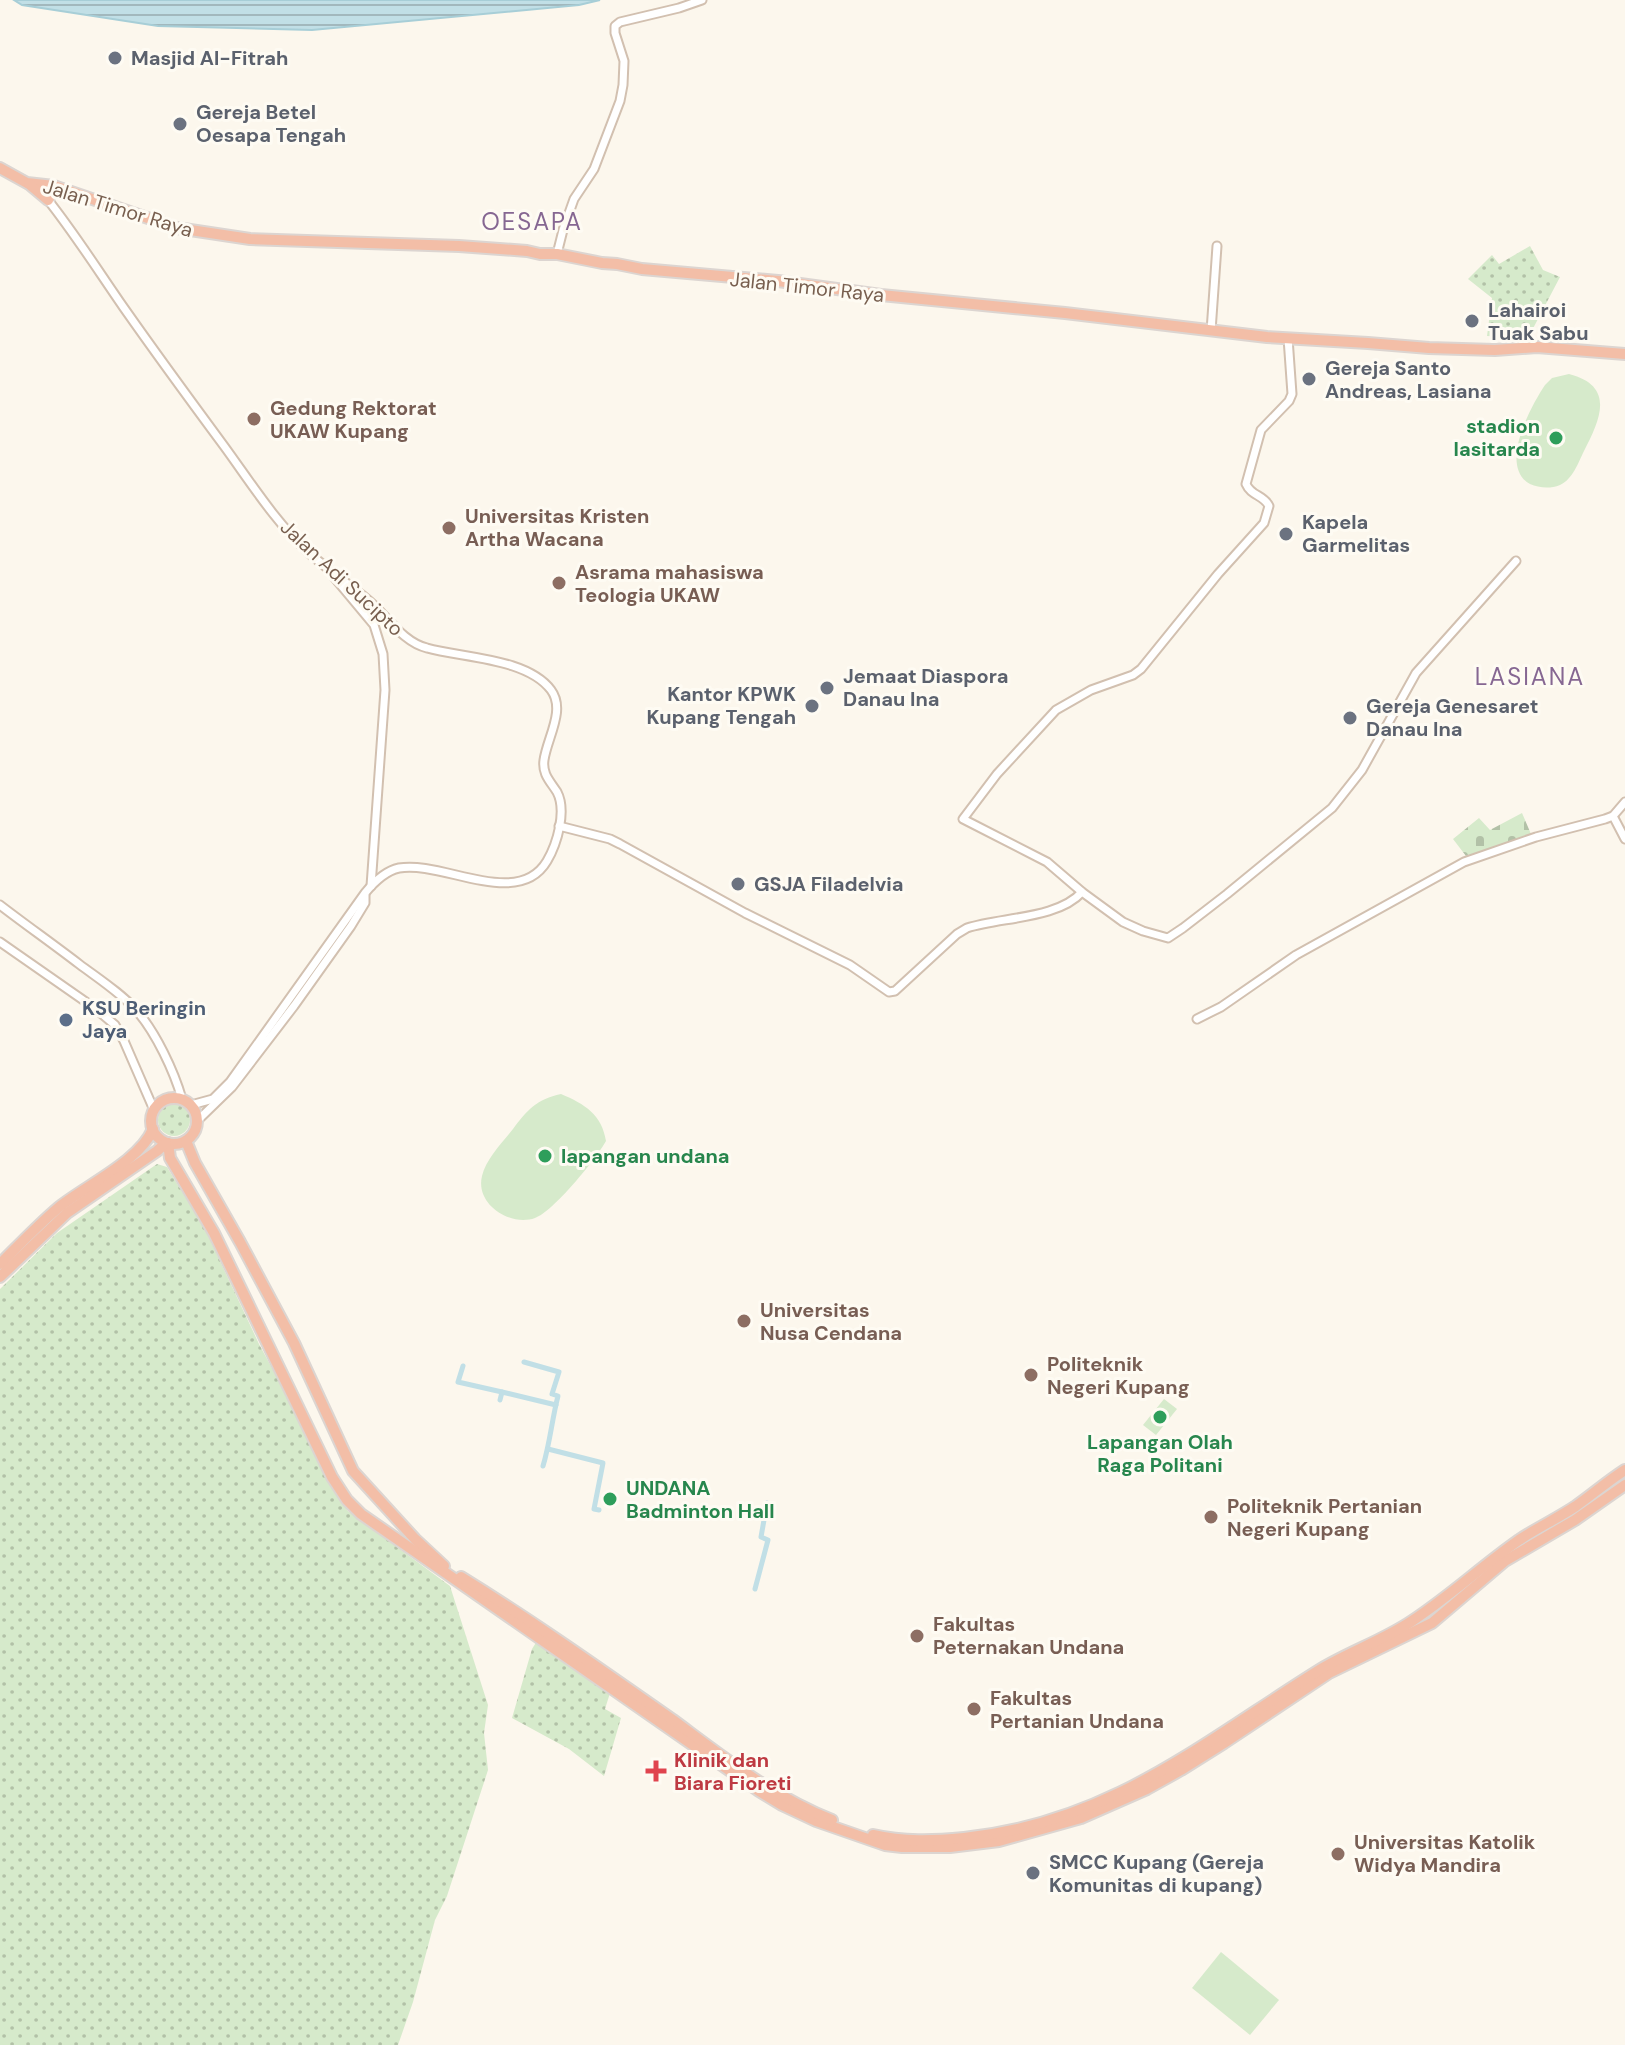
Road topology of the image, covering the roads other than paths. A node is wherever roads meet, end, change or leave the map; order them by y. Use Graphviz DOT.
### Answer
graph roads {
  1 [pos="702,0"];
  2 [pos="0,168"];
  3 [pos="27,183"];
  4 [pos="54,186"];
  5 [pos="48,200"];
  6 [pos="1217,246"];
  7 [pos="557,254"];
  8 [pos="1211,331"];
  9 [pos="1288,338"];
  10 [pos="1625,354"];
  11 [pos="1516,561"];
  12 [pos="331,571"];
  13 [pos="1625,802"];
  14 [pos="1613,816"];
  15 [pos="559,826"];
  16 [pos="1625,839"];
  17 [pos="368,889"];
  18 [pos="1082,892"];
  19 [pos="0,905"];
  20 [pos="0,942"];
  21 [pos="1197,1019"];
  22 [pos="186,1102"];
  23 [pos="154,1110"];
  24 [pos="198,1120"];
  25 [pos="153,1129"];
  26 [pos="186,1141"];
  27 [pos="167,1143"];
  28 [pos="0,1264"];
  29 [pos="0,1277"];
  30 [pos="1625,1470"];
  31 [pos="1625,1485"];
  32 [pos="396,1519"];
  33 [pos="385,1532"];
  34 [pos="1426,1612"];
  35 [pos="1432,1623"];
  36 [pos="701,1746"];
  37 [pos="1145,1786"];
  1 -- 7 [label="street"];
  2 -- 3 [label="highway, Jalan Timor Raya"];
  3 -- 4 [label="highway, Jalan Timor Raya"];
  3 -- 5 [label="highway"];
  4 -- 5 [label="highway"];
  4 -- 7 [label="highway, Jalan Timor Raya"];
  5 -- 12 [label="street, Jalan Adi Sucipto"];
  6 -- 8 [label="street"];
  7 -- 8 [label="highway, Jalan Timor Raya"];
  8 -- 9 [label="highway, Jalan Timor Raya"];
  9 -- 10 [label="highway, Jalan Timor Raya"];
  9 -- 18 [label="street"];
  11 -- 18 [label="street"];
  12 -- 15 [label="street, Jalan Adi Sucipto"];
  12 -- 17 [label="street"];
  13 -- 14 [label="street"];
  14 -- 16 [label="street"];
  14 -- 21 [label="street"];
  15 -- 17 [label="street, Jalan Adi Sucipto"];
  15 -- 18 [label="street"];
  17 -- 22 [label="street, Jalan Adi Sucipto"];
  17 -- 24 [label="street"];
  19 -- 22 [label="street"];
  20 -- 23 [label="street"];
  22 -- 23 [label="highway"];
  22 -- 24 [label="highway"];
  23 -- 25 [label="highway"];
  24 -- 26 [label="highway"];
  25 -- 27 [label="highway"];
  25 -- 28 [label="highway"];
  26 -- 27 [label="highway"];
  26 -- 32 [label="highway"];
  27 -- 29 [label="highway"];
  27 -- 33 [label="highway"];
  30 -- 34 [label="highway"];
  31 -- 35 [label="highway"];
  32 -- 33 [label="highway"];
  32 -- 36 [label="highway"];
  33 -- 36 [label="highway"];
  34 -- 35 [label="highway"];
  34 -- 37 [label="highway"];
  35 -- 37 [label="highway"];
  36 -- 37 [label="highway"];
}
